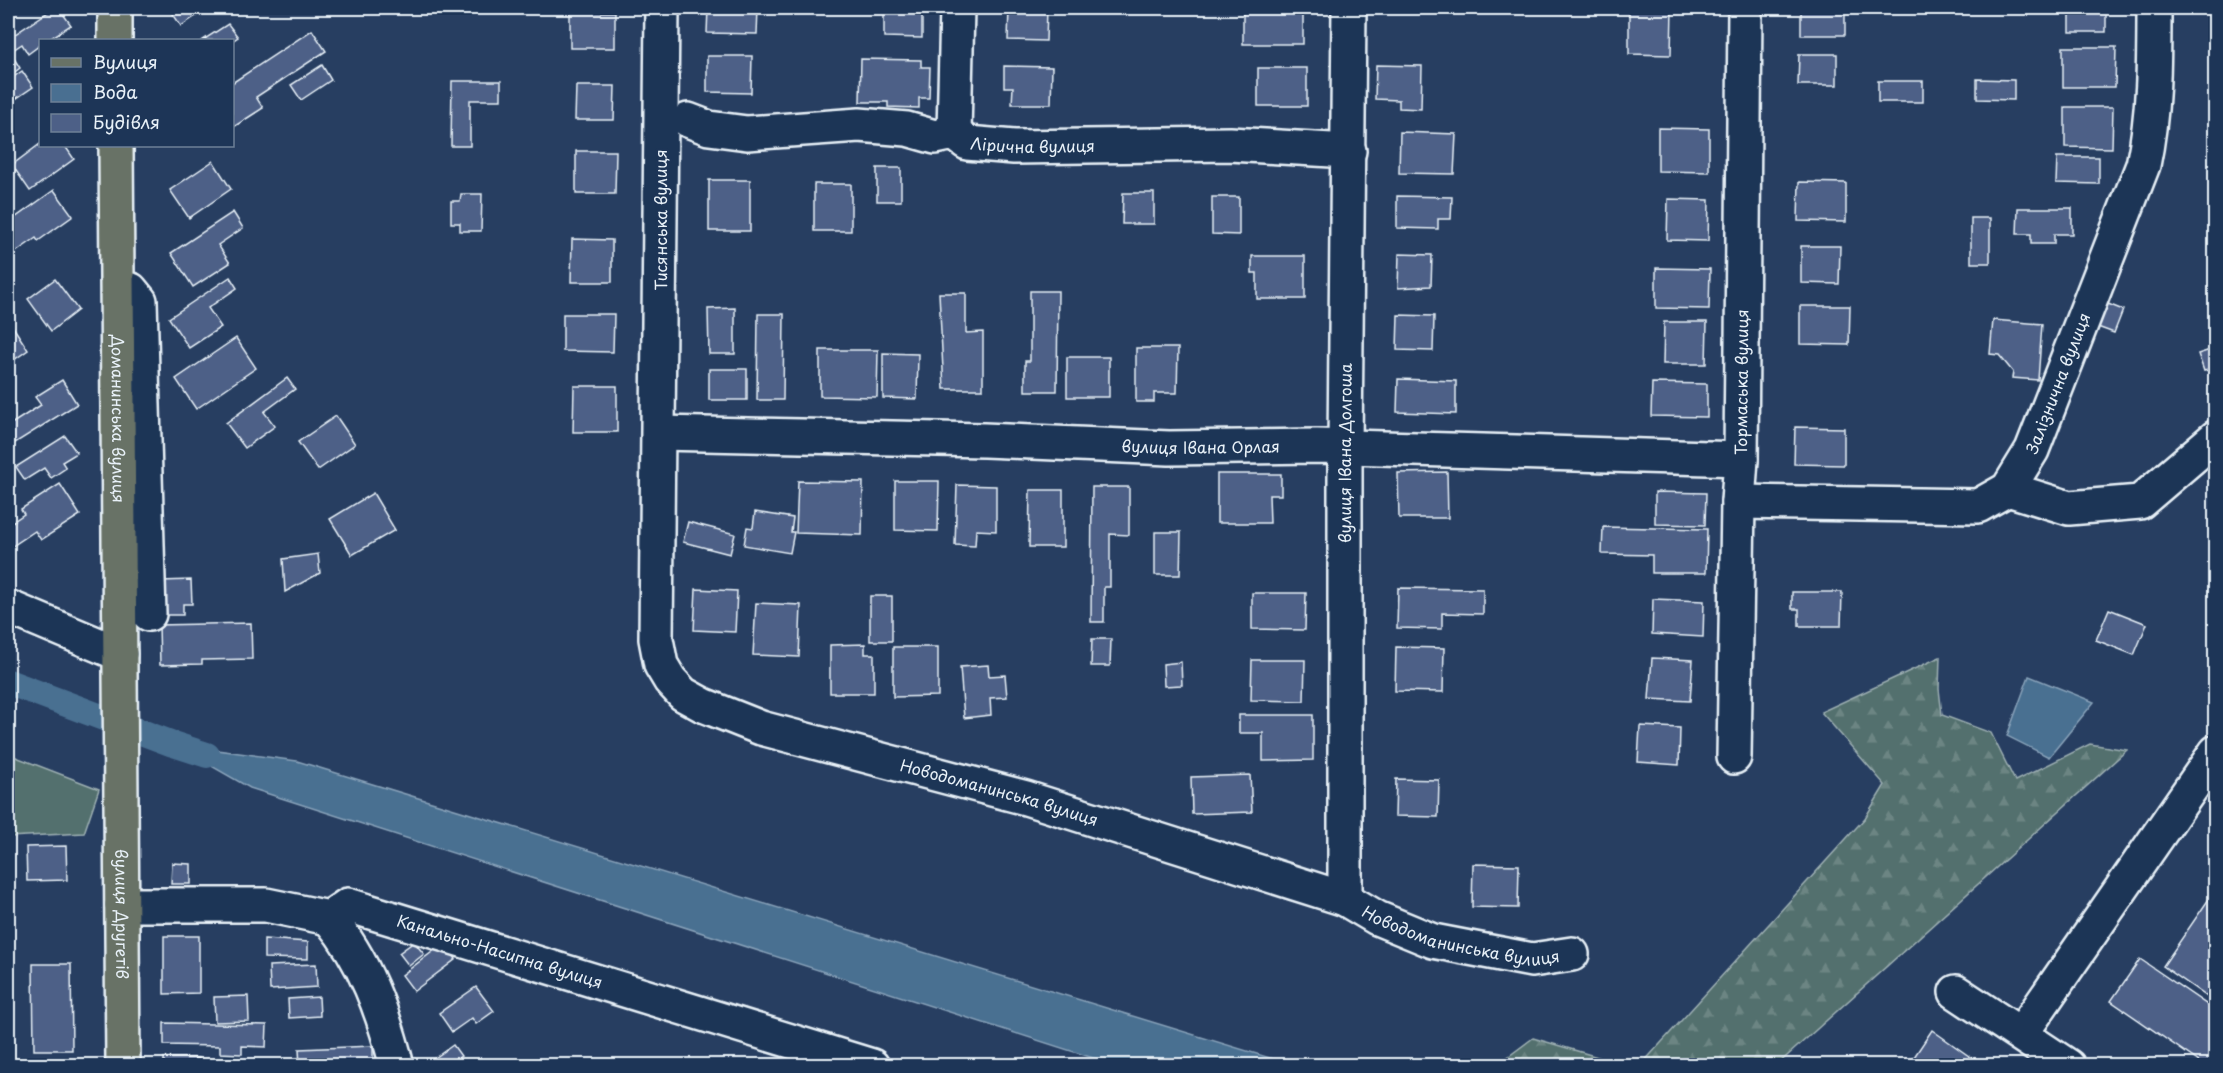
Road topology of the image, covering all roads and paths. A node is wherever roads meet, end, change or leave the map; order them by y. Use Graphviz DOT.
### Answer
graph roads {
  1 [pos="115,8"];
  2 [pos="662,8"];
  3 [pos="957,8"];
  4 [pos="1349,8"];
  5 [pos="1745,8"];
  6 [pos="2154,8"];
  7 [pos="115,39"];
  8 [pos="688,120"];
  9 [pos="954,133"];
  10 [pos="116,147"];
  11 [pos="1349,151"];
  12 [pos="118,289"];
  13 [pos="660,433"];
  14 [pos="2216,437"];
  15 [pos="1345,448"];
  16 [pos="1741,459"];
  17 [pos="2008,489"];
  18 [pos="1738,502"];
  19 [pos="8,607"];
  20 [pos="149,614"];
  21 [pos="120,654"];
  22 [pos="121,692"];
  23 [pos="2216,752"];
  24 [pos="1734,757"];
  25 [pos="1345,899"];
  26 [pos="122,904"];
  27 [pos="328,918"];
  28 [pos="1572,954"];
  29 [pos="1956,992"];
  30 [pos="2021,1034"];
  31 [pos="123,1065"];
  32 [pos="397,1065"];
  33 [pos="872,1065"];
  34 [pos="2068,1065"];
  1 -- 7 [label="main road"];
  2 -- 13 [label="street, Тисянська вулиця"];
  3 -- 9 [label="street"];
  4 -- 11 [label="street, вулиця Івана Долгоша"];
  5 -- 16 [label="street, Тормаська вулиця"];
  6 -- 17 [label="street, Залізнична вулиця"];
  8 -- 9 [label="street, Лірична вулиця"];
  9 -- 11 [label="street, Лірична вулиця"];
  10 -- 12 [label="main road, Доманинська вулиця"];
  11 -- 15 [label="street, вулиця Івана Долгоша"];
  12 -- 20 [label="street"];
  12 -- 21 [label="main road, Доманинська вулиця"];
  13 -- 15 [label="street, вулиця Івана Орлая"];
  13 -- 25 [label="street, Новодоманинська вулиця"];
  14 -- 17 [label="street"];
  15 -- 16 [label="street, вулиця Івана Орлая"];
  15 -- 25 [label="street, вулиця Івана Долгоша"];
  16 -- 18 [label="street, Тормаська вулиця"];
  17 -- 18 [label="street, Залізнична вулиця"];
  18 -- 24 [label="street, Тормаська вулиця"];
  19 -- 21 [label="street"];
  21 -- 22 [label="main road, Доманинська вулиця"];
  22 -- 26 [label="main road, вулиця Другетів"];
  23 -- 30 [label="street"];
  25 -- 28 [label="street, Новодоманинська вулиця"];
  26 -- 27 [label="street"];
  26 -- 31 [label="main road, вулиця Другетів"];
  27 -- 32 [label="street"];
  27 -- 33 [label="street, Канально-Насипна вулиця"];
  29 -- 30 [label="street"];
  30 -- 34 [label="street"];
}
